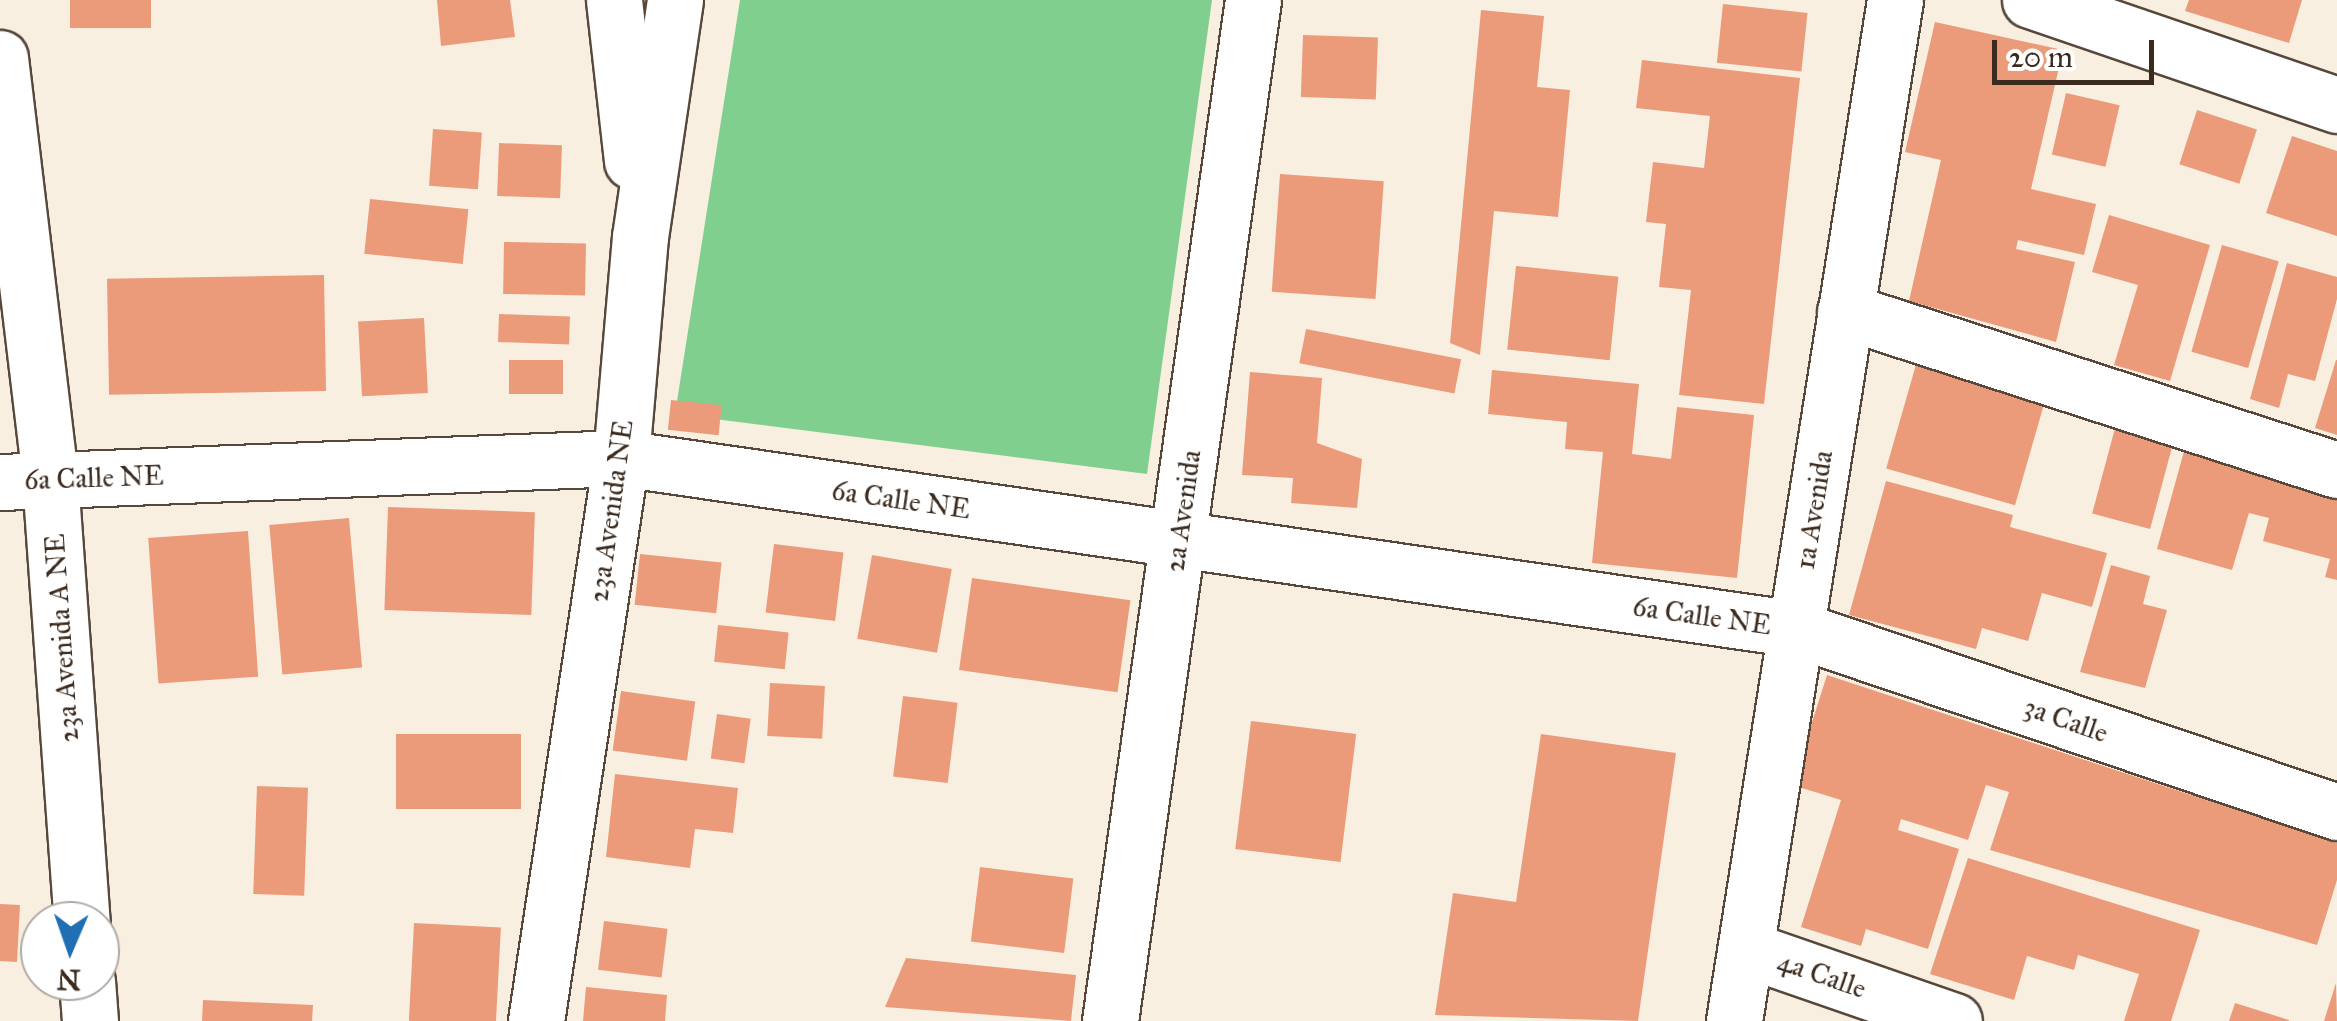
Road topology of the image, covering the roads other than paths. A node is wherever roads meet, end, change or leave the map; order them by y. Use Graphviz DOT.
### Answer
graph roads {
  1 [pos="614,0"];
  2 [pos="676,0"];
  3 [pos="1253,0"];
  4 [pos="1895,0"];
  5 [pos="2030,0"];
  6 [pos="0,58"];
  7 [pos="2337,105"];
  8 [pos="640,237"];
  9 [pos="1845,311"];
  10 [pos="621,458"];
  11 [pos="2337,470"];
  12 [pos="25,480"];
  13 [pos="1180,541"];
  14 [pos="1796,629"];
  15 [pos="2337,812"];
  16 [pos="79,901"];
  17 [pos="1746,949"];
  18 [pos="536,1021"];
  19 [pos="1110,1021"];
  20 [pos="1734,1021"];
  21 [pos="1954,1021"];
  1 -- 8 [label="street"];
  2 -- 8 [label="street, 23a Avenida NE"];
  3 -- 13 [label="street, 2a Avenida"];
  4 -- 9 [label="street, 1a Avenida"];
  5 -- 7 [label="street"];
  6 -- 12 [label="street, 23a Avenida A NE"];
  8 -- 10 [label="street, 23a Avenida NE"];
  9 -- 11 [label="street"];
  9 -- 14 [label="street, 1a Avenida"];
  10 -- 12 [label="street, 6a Calle NE"];
  10 -- 13 [label="street, 6a Calle NE"];
  10 -- 18 [label="street, 23a Avenida NE"];
  12 -- 16 [label="street, 23a Avenida A NE"];
  13 -- 14 [label="street, 6a Calle NE"];
  13 -- 19 [label="street, 2a Avenida"];
  14 -- 15 [label="street, 3a Calle"];
  14 -- 17 [label="street, 1a Avenida"];
  17 -- 20 [label="street, 1a Avenida"];
  17 -- 21 [label="street, 4a Calle"];
}
